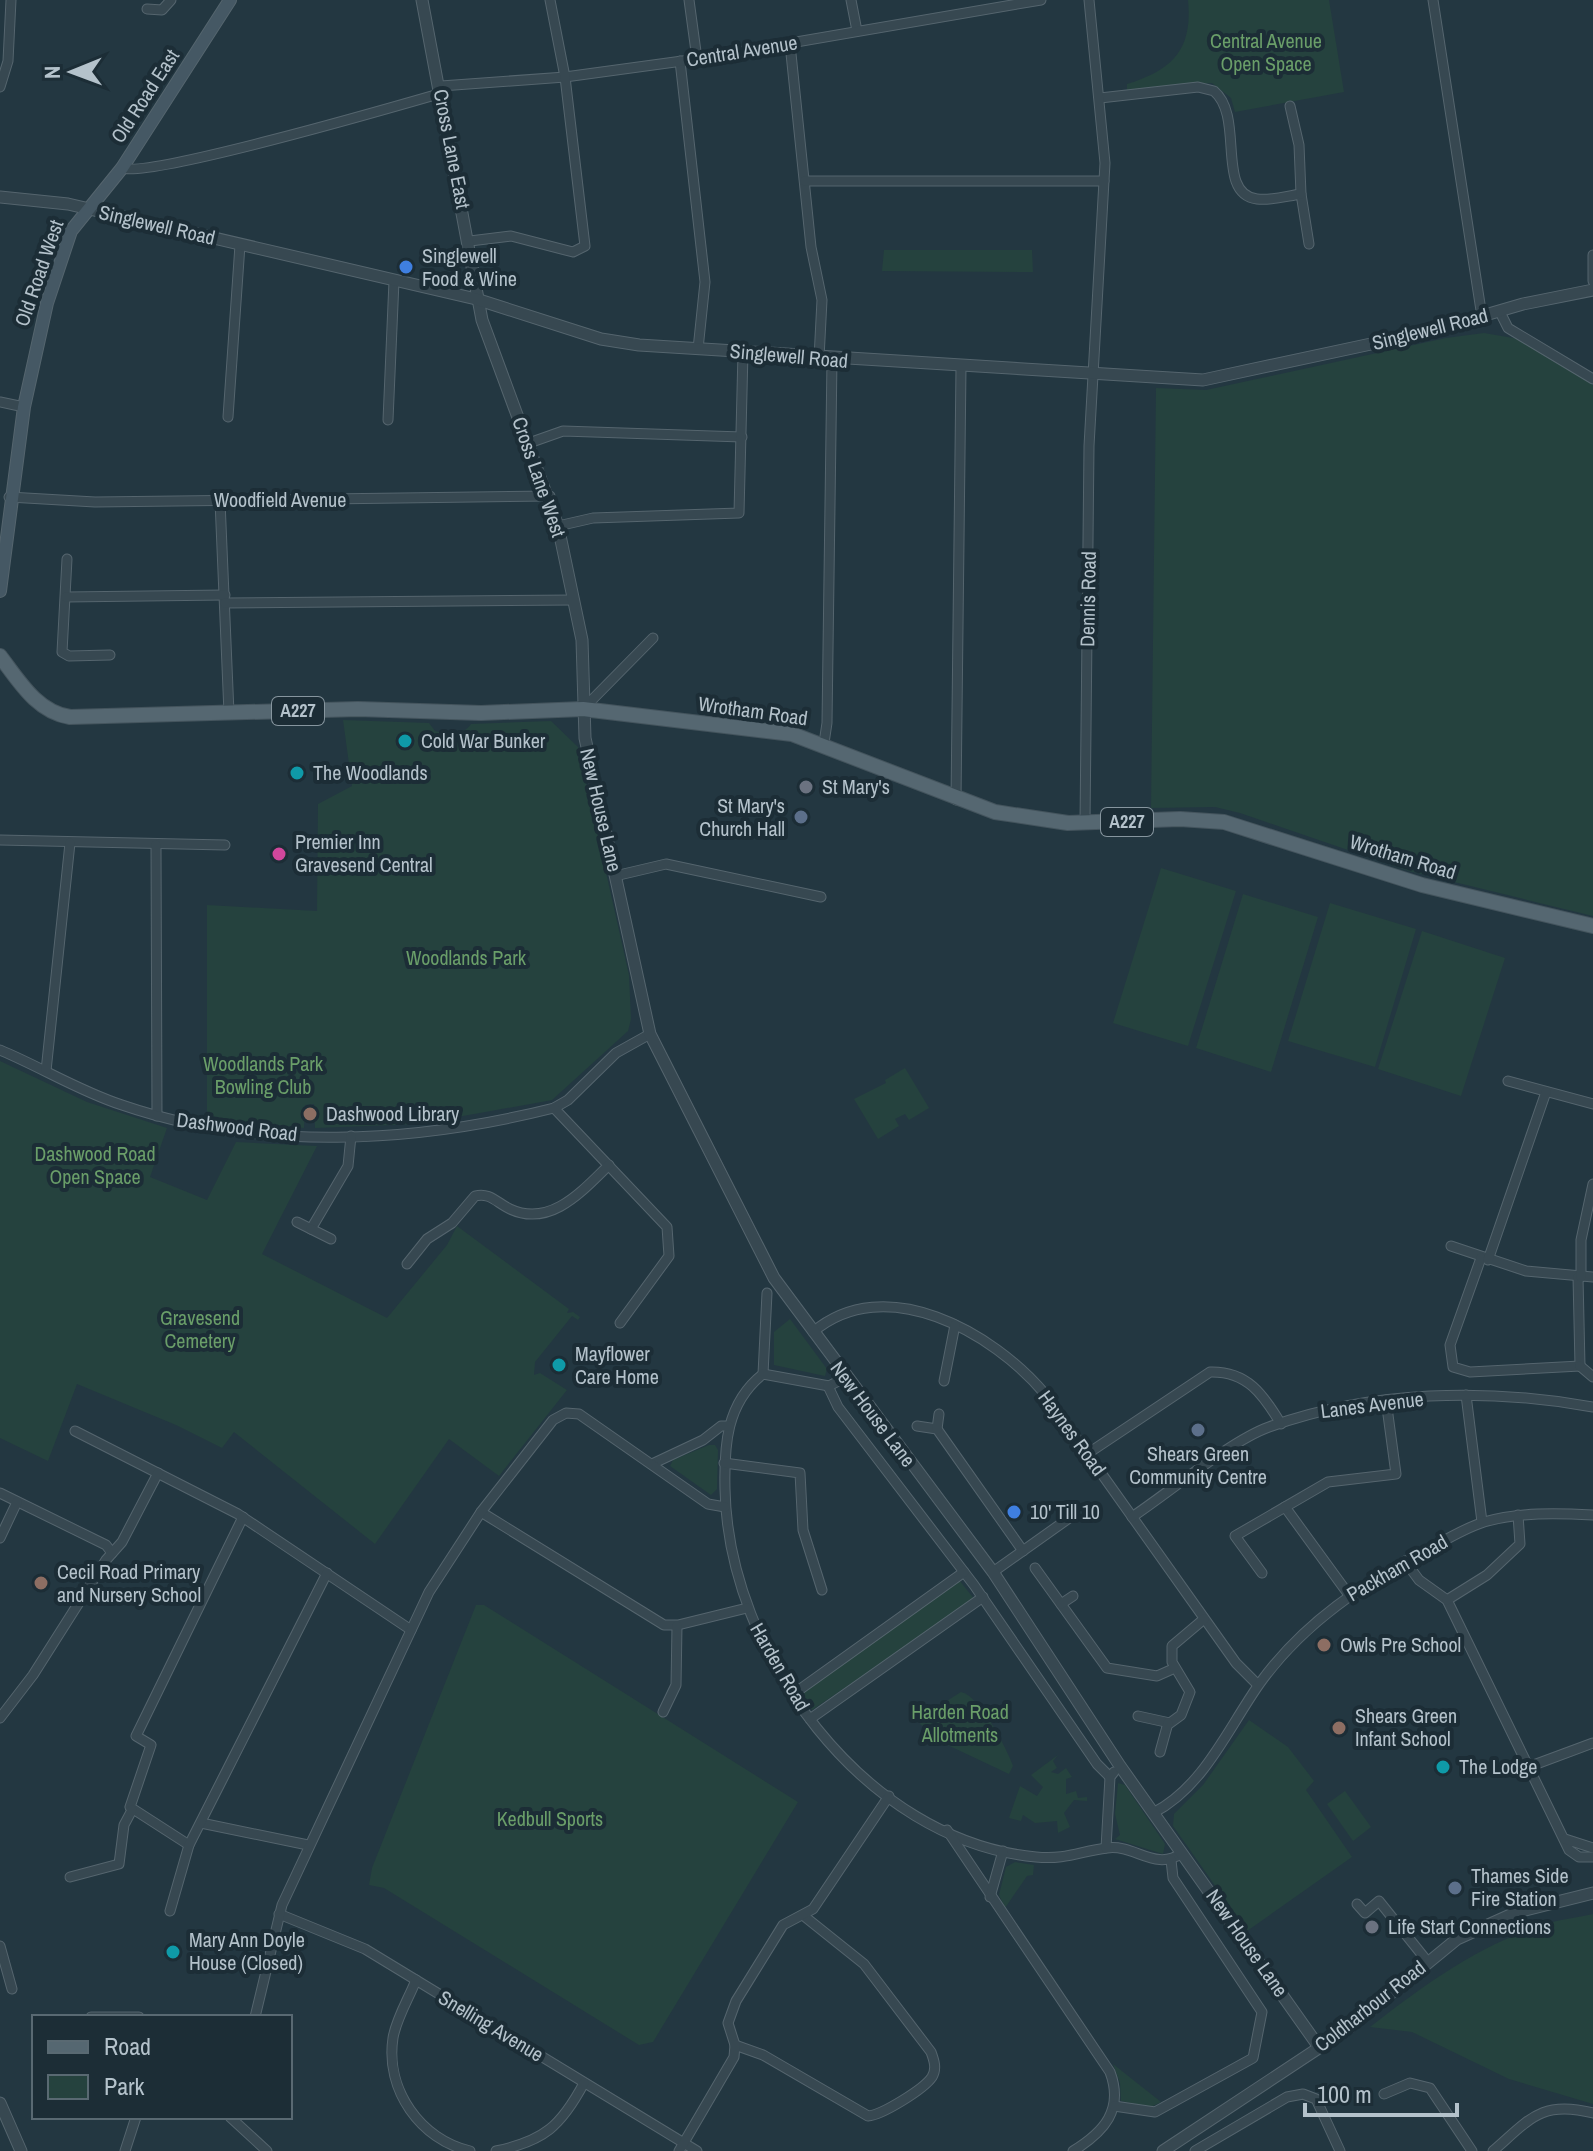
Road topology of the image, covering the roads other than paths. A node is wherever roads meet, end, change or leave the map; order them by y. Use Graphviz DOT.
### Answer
graph roads {
  1 [pos="11,0"];
  2 [pos="171,0"];
  3 [pos="230,0"];
  4 [pos="422,0"];
  5 [pos="550,0"];
  6 [pos="689,0"];
  7 [pos="851,0"];
  8 [pos="1041,0"];
  9 [pos="1089,0"];
  10 [pos="1433,0"];
  11 [pos="1027,1"];
  12 [pos="147,9"];
  13 [pos="857,31"];
  14 [pos="790,44"];
  15 [pos="697,59"];
  16 [pos="680,61"];
  17 [pos="565,77"];
  18 [pos="0,87"];
  19 [pos="441,90"];
  20 [pos="1100,98"];
  21 [pos="1290,106"];
  22 [pos="122,168"];
  23 [pos="805,181"];
  24 [pos="1104,181"];
  25 [pos="1301,194"];
  26 [pos="0,197"];
  27 [pos="87,208"];
  28 [pos="470,241"];
  29 [pos="1309,244"];
  30 [pos="240,245"];
  31 [pos="1593,255"];
  32 [pos="394,281"];
  33 [pos="1593,281"];
  34 [pos="1593,290"];
  35 [pos="476,299"];
  36 [pos="1500,312"];
  37 [pos="1482,317"];
  38 [pos="698,349"];
  39 [pos="743,352"];
  40 [pos="819,358"];
  41 [pos="832,359"];
  42 [pos="961,367"];
  43 [pos="1091,375"];
  44 [pos="1593,379"];
  45 [pos="0,402"];
  46 [pos="24,407"];
  47 [pos="228,417"];
  48 [pos="388,420"];
  49 [pos="742,437"];
  50 [pos="529,443"];
  51 [pos="550,496"];
  52 [pos="9,497"];
  53 [pos="220,501"];
  54 [pos="558,526"];
  55 [pos="64,564"];
  56 [pos="0,591"];
  57 [pos="66,597"];
  58 [pos="225,599"];
  59 [pos="574,600"];
  60 [pos="653,638"];
  61 [pos="110,655"];
  62 [pos="0,656"];
  63 [pos="0,679"];
  64 [pos="23,687"];
  65 [pos="583,709"];
  66 [pos="229,713"];
  67 [pos="824,743"];
  68 [pos="956,800"];
  69 [pos="1085,823"];
  70 [pos="0,840"];
  71 [pos="70,843"];
  72 [pos="156,845"];
  73 [pos="225,845"];
  74 [pos="615,876"];
  75 [pos="821,897"];
  76 [pos="1593,926"];
  77 [pos="650,1034"];
  78 [pos="0,1050"];
  79 [pos="46,1071"];
  80 [pos="1508,1081"];
  81 [pos="1546,1092"];
  82 [pos="1593,1104"];
  83 [pos="554,1108"];
  84 [pos="157,1116"];
  85 [pos="351,1136"];
  86 [pos="609,1165"];
  87 [pos="1593,1184"];
  88 [pos="297,1222"];
  89 [pos="311,1229"];
  90 [pos="331,1239"];
  91 [pos="1451,1246"];
  92 [pos="1484,1259"];
  93 [pos="407,1264"];
  94 [pos="1580,1277"];
  95 [pos="1593,1277"];
  96 [pos="767,1293"];
  97 [pos="620,1323"];
  98 [pos="955,1325"];
  99 [pos="813,1332"];
  100 [pos="1580,1366"];
  101 [pos="763,1374"];
  102 [pos="846,1377"];
  103 [pos="1593,1377"];
  104 [pos="944,1381"];
  105 [pos="828,1386"];
  106 [pos="1466,1395"];
  107 [pos="1386,1400"];
  108 [pos="1593,1407"];
  109 [pos="939,1414"];
  110 [pos="1281,1424"];
  111 [pos="729,1426"];
  112 [pos="917,1426"];
  113 [pos="937,1429"];
  114 [pos="75,1431"];
  115 [pos="1087,1454"];
  116 [pos="724,1463"];
  117 [pos="652,1464"];
  118 [pos="158,1473"];
  119 [pos="0,1493"];
  120 [pos="17,1502"];
  121 [pos="725,1507"];
  122 [pos="1285,1507"];
  123 [pos="481,1512"];
  124 [pos="1518,1515"];
  125 [pos="1593,1515"];
  126 [pos="1072,1516"];
  127 [pos="243,1517"];
  128 [pos="1132,1517"];
  129 [pos="1482,1522"];
  130 [pos="0,1538"];
  131 [pos="1023,1551"];
  132 [pos="112,1553"];
  133 [pos="1405,1561"];
  134 [pos="1035,1568"];
  135 [pos="964,1572"];
  136 [pos="993,1572"];
  137 [pos="327,1573"];
  138 [pos="1262,1573"];
  139 [pos="822,1590"];
  140 [pos="1349,1595"];
  141 [pos="1073,1596"];
  142 [pos="983,1597"];
  143 [pos="1447,1600"];
  144 [pos="1061,1604"];
  145 [pos="747,1608"];
  146 [pos="1204,1619"];
  147 [pos="677,1626"];
  148 [pos="411,1630"];
  149 [pos="1175,1668"];
  150 [pos="1258,1685"];
  151 [pos="792,1695"];
  152 [pos="663,1712"];
  153 [pos="1138,1716"];
  154 [pos="0,1718"];
  155 [pos="810,1719"];
  156 [pos="1168,1723"];
  157 [pos="1593,1743"];
  158 [pos="1160,1752"];
  159 [pos="1531,1766"];
  160 [pos="889,1796"];
  161 [pos="132,1810"];
  162 [pos="1153,1813"];
  163 [pos="201,1823"];
  164 [pos="947,1830"];
  165 [pos="1565,1839"];
  166 [pos="189,1845"];
  167 [pos="308,1845"];
  168 [pos="1106,1848"];
  169 [pos="1593,1848"];
  170 [pos="1003,1851"];
  171 [pos="1182,1853"];
  172 [pos="1593,1857"];
  173 [pos="1171,1860"];
  174 [pos="70,1877"];
  175 [pos="1593,1893"];
  176 [pos="990,1897"];
  177 [pos="1357,1904"];
  178 [pos="170,1911"];
  179 [pos="279,1914"];
  180 [pos="804,1916"];
  181 [pos="0,1946"];
  182 [pos="1427,1961"];
  183 [pos="416,1980"];
  184 [pos="12,1989"];
  185 [pos="255,2015"];
  186 [pos="735,2045"];
  187 [pos="1319,2047"];
  188 [pos="584,2083"];
  189 [pos="1384,2094"];
  190 [pos="0,2103"];
  191 [pos="1114,2106"];
  192 [pos="1235,2106"];
  193 [pos="1593,2113"];
  194 [pos="135,2119"];
  195 [pos="232,2119"];
  196 [pos="1246,2121"];
  197 [pos="681,2147"];
  198 [pos="21,2151"];
  199 [pos="125,2151"];
  200 [pos="267,2151"];
  201 [pos="470,2151"];
  202 [pos="496,2151"];
  203 [pos="697,2151"];
  204 [pos="1073,2151"];
  205 [pos="1163,2151"];
  206 [pos="1195,2151"];
  207 [pos="1340,2151"];
  208 [pos="1472,2151"];
  209 [pos="1493,2151"];
  1 -- 18 [label="street"];
  2 -- 12 [label="street"];
  3 -- 22 [label="main road, Old Road East"];
  4 -- 19 [label="street, Cross Lane East"];
  5 -- 17 [label="street"];
  6 -- 15 [label="street"];
  7 -- 13 [label="street"];
  8 -- 11 [label="street, Central Avenue"];
  9 -- 20 [label="street, Dennis Road"];
  10 -- 37 [label="street"];
  11 -- 13 [label="street, Central Avenue"];
  13 -- 14 [label="street, Central Avenue"];
  14 -- 15 [label="street, Central Avenue"];
  14 -- 23 [label="street"];
  15 -- 16 [label="street, Central Avenue"];
  16 -- 17 [label="street, Central Avenue"];
  16 -- 38 [label="street"];
  17 -- 19 [label="street, Central Avenue"];
  17 -- 28 [label="street"];
  19 -- 22 [label="street, Central Avenue"];
  19 -- 28 [label="street, Cross Lane East"];
  20 -- 24 [label="street, Dennis Road"];
  20 -- 25 [label="street"];
  21 -- 25 [label="street"];
  22 -- 27 [label="main road, Old Road East"];
  23 -- 24 [label="street"];
  23 -- 40 [label="street"];
  24 -- 43 [label="street, Dennis Road"];
  25 -- 29 [label="street"];
  26 -- 27 [label="street, Singlewell Road"];
  27 -- 30 [label="street, Singlewell Road"];
  27 -- 46 [label="main road, Old Road West"];
  28 -- 35 [label="street, Cross Lane East"];
  30 -- 32 [label="street, Singlewell Road"];
  30 -- 47 [label="street"];
  31 -- 33 [label="street"];
  32 -- 35 [label="street, Singlewell Road"];
  32 -- 48 [label="street"];
  34 -- 36 [label="street, Singlewell Road"];
  35 -- 38 [label="street, Singlewell Road"];
  35 -- 50 [label="street, Cross Lane West"];
  36 -- 37 [label="street, Singlewell Road"];
  36 -- 44 [label="street, Singlewell Road"];
  37 -- 43 [label="street, Singlewell Road"];
  38 -- 39 [label="street, Singlewell Road"];
  39 -- 40 [label="street, Singlewell Road"];
  39 -- 49 [label="street"];
  40 -- 41 [label="street, Singlewell Road"];
  41 -- 42 [label="street, Singlewell Road"];
  41 -- 67 [label="street"];
  42 -- 43 [label="street, Singlewell Road"];
  42 -- 68 [label="street"];
  43 -- 69 [label="street, Dennis Road"];
  45 -- 46 [label="street"];
  46 -- 52 [label="main road, Old Road West"];
  49 -- 50 [label="street"];
  49 -- 54 [label="street"];
  50 -- 51 [label="street, Cross Lane West"];
  51 -- 53 [label="street, Woodfield Avenue"];
  51 -- 54 [label="street, Cross Lane West"];
  52 -- 53 [label="street, Woodfield Avenue"];
  52 -- 56 [label="main road, Old Road West"];
  53 -- 58 [label="street"];
  54 -- 59 [label="street, Cross Lane West"];
  55 -- 57 [label="street"];
  57 -- 58 [label="street"];
  57 -- 61 [label="street"];
  58 -- 59 [label="street"];
  58 -- 66 [label="street"];
  59 -- 65 [label="street, Cross Lane West"];
  60 -- 65 [label="street"];
  62 -- 64 [label="main road, Wrotham Road / A227"];
  63 -- 64 [label="main road, A227"];
  64 -- 66 [label="main road, Wrotham Road / A227"];
  65 -- 66 [label="main road, Wrotham Road / A227"];
  65 -- 67 [label="main road, Wrotham Road / A227"];
  65 -- 74 [label="street, New House Lane"];
  67 -- 68 [label="main road, Wrotham Road / A227"];
  68 -- 69 [label="main road, Wrotham Road / A227"];
  69 -- 76 [label="main road, Wrotham Road / A227"];
  70 -- 71 [label="street"];
  71 -- 72 [label="street"];
  71 -- 79 [label="street"];
  72 -- 73 [label="street"];
  72 -- 84 [label="street"];
  74 -- 75 [label="street"];
  74 -- 77 [label="street, New House Lane"];
  77 -- 83 [label="street, Dashwood Road"];
  77 -- 99 [label="street, New House Lane"];
  78 -- 79 [label="street, Dashwood Road"];
  79 -- 84 [label="street, Dashwood Road"];
  80 -- 81 [label="street"];
  81 -- 82 [label="street"];
  81 -- 92 [label="street"];
  83 -- 85 [label="street, Dashwood Road"];
  83 -- 86 [label="street"];
  84 -- 85 [label="street, Dashwood Road"];
  85 -- 89 [label="street"];
  86 -- 93 [label="street"];
  86 -- 97 [label="street"];
  87 -- 94 [label="street"];
  88 -- 89 [label="street"];
  89 -- 90 [label="street"];
  91 -- 92 [label="street"];
  92 -- 94 [label="street"];
  92 -- 100 [label="street"];
  94 -- 95 [label="street"];
  94 -- 100 [label="street"];
  96 -- 101 [label="street"];
  98 -- 99 [label="street, Haynes Road"];
  98 -- 104 [label="street"];
  98 -- 115 [label="street, Haynes Road"];
  99 -- 102 [label="street, New House Lane"];
  100 -- 103 [label="street"];
  101 -- 105 [label="street"];
  101 -- 111 [label="street, Harden Road"];
  102 -- 105 [label="street"];
  102 -- 136 [label="street, New House Lane"];
  105 -- 135 [label="street, New House Lane"];
  106 -- 107 [label="street, Lanes Avenue"];
  106 -- 108 [label="street, Lanes Avenue"];
  106 -- 129 [label="street"];
  107 -- 110 [label="street, Lanes Avenue"];
  107 -- 122 [label="street"];
  109 -- 113 [label="street"];
  110 -- 115 [label="street"];
  110 -- 128 [label="street, Lanes Avenue"];
  111 -- 116 [label="street, Harden Road"];
  111 -- 117 [label="street"];
  112 -- 113 [label="street"];
  113 -- 131 [label="street"];
  114 -- 118 [label="street"];
  115 -- 128 [label="street, Haynes Road"];
  116 -- 121 [label="street, Harden Road"];
  116 -- 139 [label="street"];
  117 -- 121 [label="street"];
  117 -- 123 [label="street"];
  118 -- 127 [label="street"];
  118 -- 132 [label="street"];
  119 -- 120 [label="street"];
  120 -- 130 [label="street"];
  120 -- 132 [label="street"];
  121 -- 145 [label="street, Harden Road"];
  122 -- 138 [label="street"];
  122 -- 140 [label="street"];
  123 -- 147 [label="street"];
  123 -- 148 [label="street"];
  124 -- 125 [label="street, Packham Road"];
  124 -- 129 [label="street, Packham Road"];
  124 -- 143 [label="street"];
  126 -- 131 [label="street"];
  127 -- 137 [label="street"];
  127 -- 161 [label="street"];
  128 -- 146 [label="street, Haynes Road"];
  129 -- 133 [label="street, Packham Road"];
  131 -- 136 [label="street"];
  132 -- 154 [label="street"];
  133 -- 140 [label="street, Packham Road"];
  133 -- 143 [label="street"];
  134 -- 144 [label="street"];
  135 -- 142 [label="street, New House Lane"];
  135 -- 151 [label="street"];
  136 -- 162 [label="street, New House Lane"];
  137 -- 148 [label="street"];
  137 -- 163 [label="street"];
  140 -- 150 [label="street, Packham Road"];
  141 -- 144 [label="street"];
  142 -- 155 [label="street"];
  142 -- 168 [label="street, New House Lane"];
  143 -- 159 [label="street"];
  144 -- 149 [label="street"];
  145 -- 147 [label="street"];
  145 -- 151 [label="street, Harden Road"];
  146 -- 149 [label="street"];
  146 -- 150 [label="street, Haynes Road"];
  147 -- 152 [label="street"];
  148 -- 167 [label="street"];
  149 -- 156 [label="street"];
  150 -- 162 [label="street, Packham Road"];
  151 -- 155 [label="street, Harden Road"];
  153 -- 156 [label="street"];
  155 -- 160 [label="street, Harden Road"];
  156 -- 158 [label="street"];
  157 -- 159 [label="street"];
  159 -- 165 [label="street"];
  160 -- 164 [label="street, Harden Road"];
  160 -- 180 [label="street"];
  161 -- 166 [label="street"];
  161 -- 174 [label="street"];
  162 -- 171 [label="street, New House Lane"];
  163 -- 166 [label="street"];
  163 -- 167 [label="street"];
  164 -- 170 [label="street, Harden Road"];
  164 -- 176 [label="street"];
  165 -- 169 [label="street"];
  165 -- 172 [label="street"];
  166 -- 178 [label="street"];
  167 -- 179 [label="street"];
  168 -- 170 [label="street, Harden Road"];
  168 -- 173 [label="street, Harden Road"];
  170 -- 176 [label="street"];
  171 -- 173 [label="street"];
  171 -- 187 [label="street, New House Lane"];
  173 -- 191 [label="street, New House Lane"];
  175 -- 182 [label="street, Coldharbour Road"];
  176 -- 191 [label="street"];
  177 -- 182 [label="street"];
  179 -- 183 [label="street, Snelling Avenue"];
  179 -- 185 [label="street"];
  180 -- 186 [label="street"];
  180 -- 186 [label="street"];
  181 -- 184 [label="street"];
  182 -- 187 [label="street, Coldharbour Road"];
  183 -- 188 [label="street, Snelling Avenue"];
  183 -- 201 [label="street"];
  186 -- 197 [label="street"];
  187 -- 192 [label="street, Coldharbour Road"];
  188 -- 197 [label="street, Snelling Avenue"];
  188 -- 202 [label="street"];
  189 -- 208 [label="street"];
  190 -- 198 [label="street"];
  191 -- 204 [label="street"];
  192 -- 196 [label="street"];
  192 -- 205 [label="street, Coldharbour Road"];
  193 -- 209 [label="street"];
  194 -- 199 [label="street"];
  195 -- 200 [label="street"];
  196 -- 206 [label="street"];
  196 -- 207 [label="street"];
  197 -- 203 [label="street, Snelling Avenue"];
}
